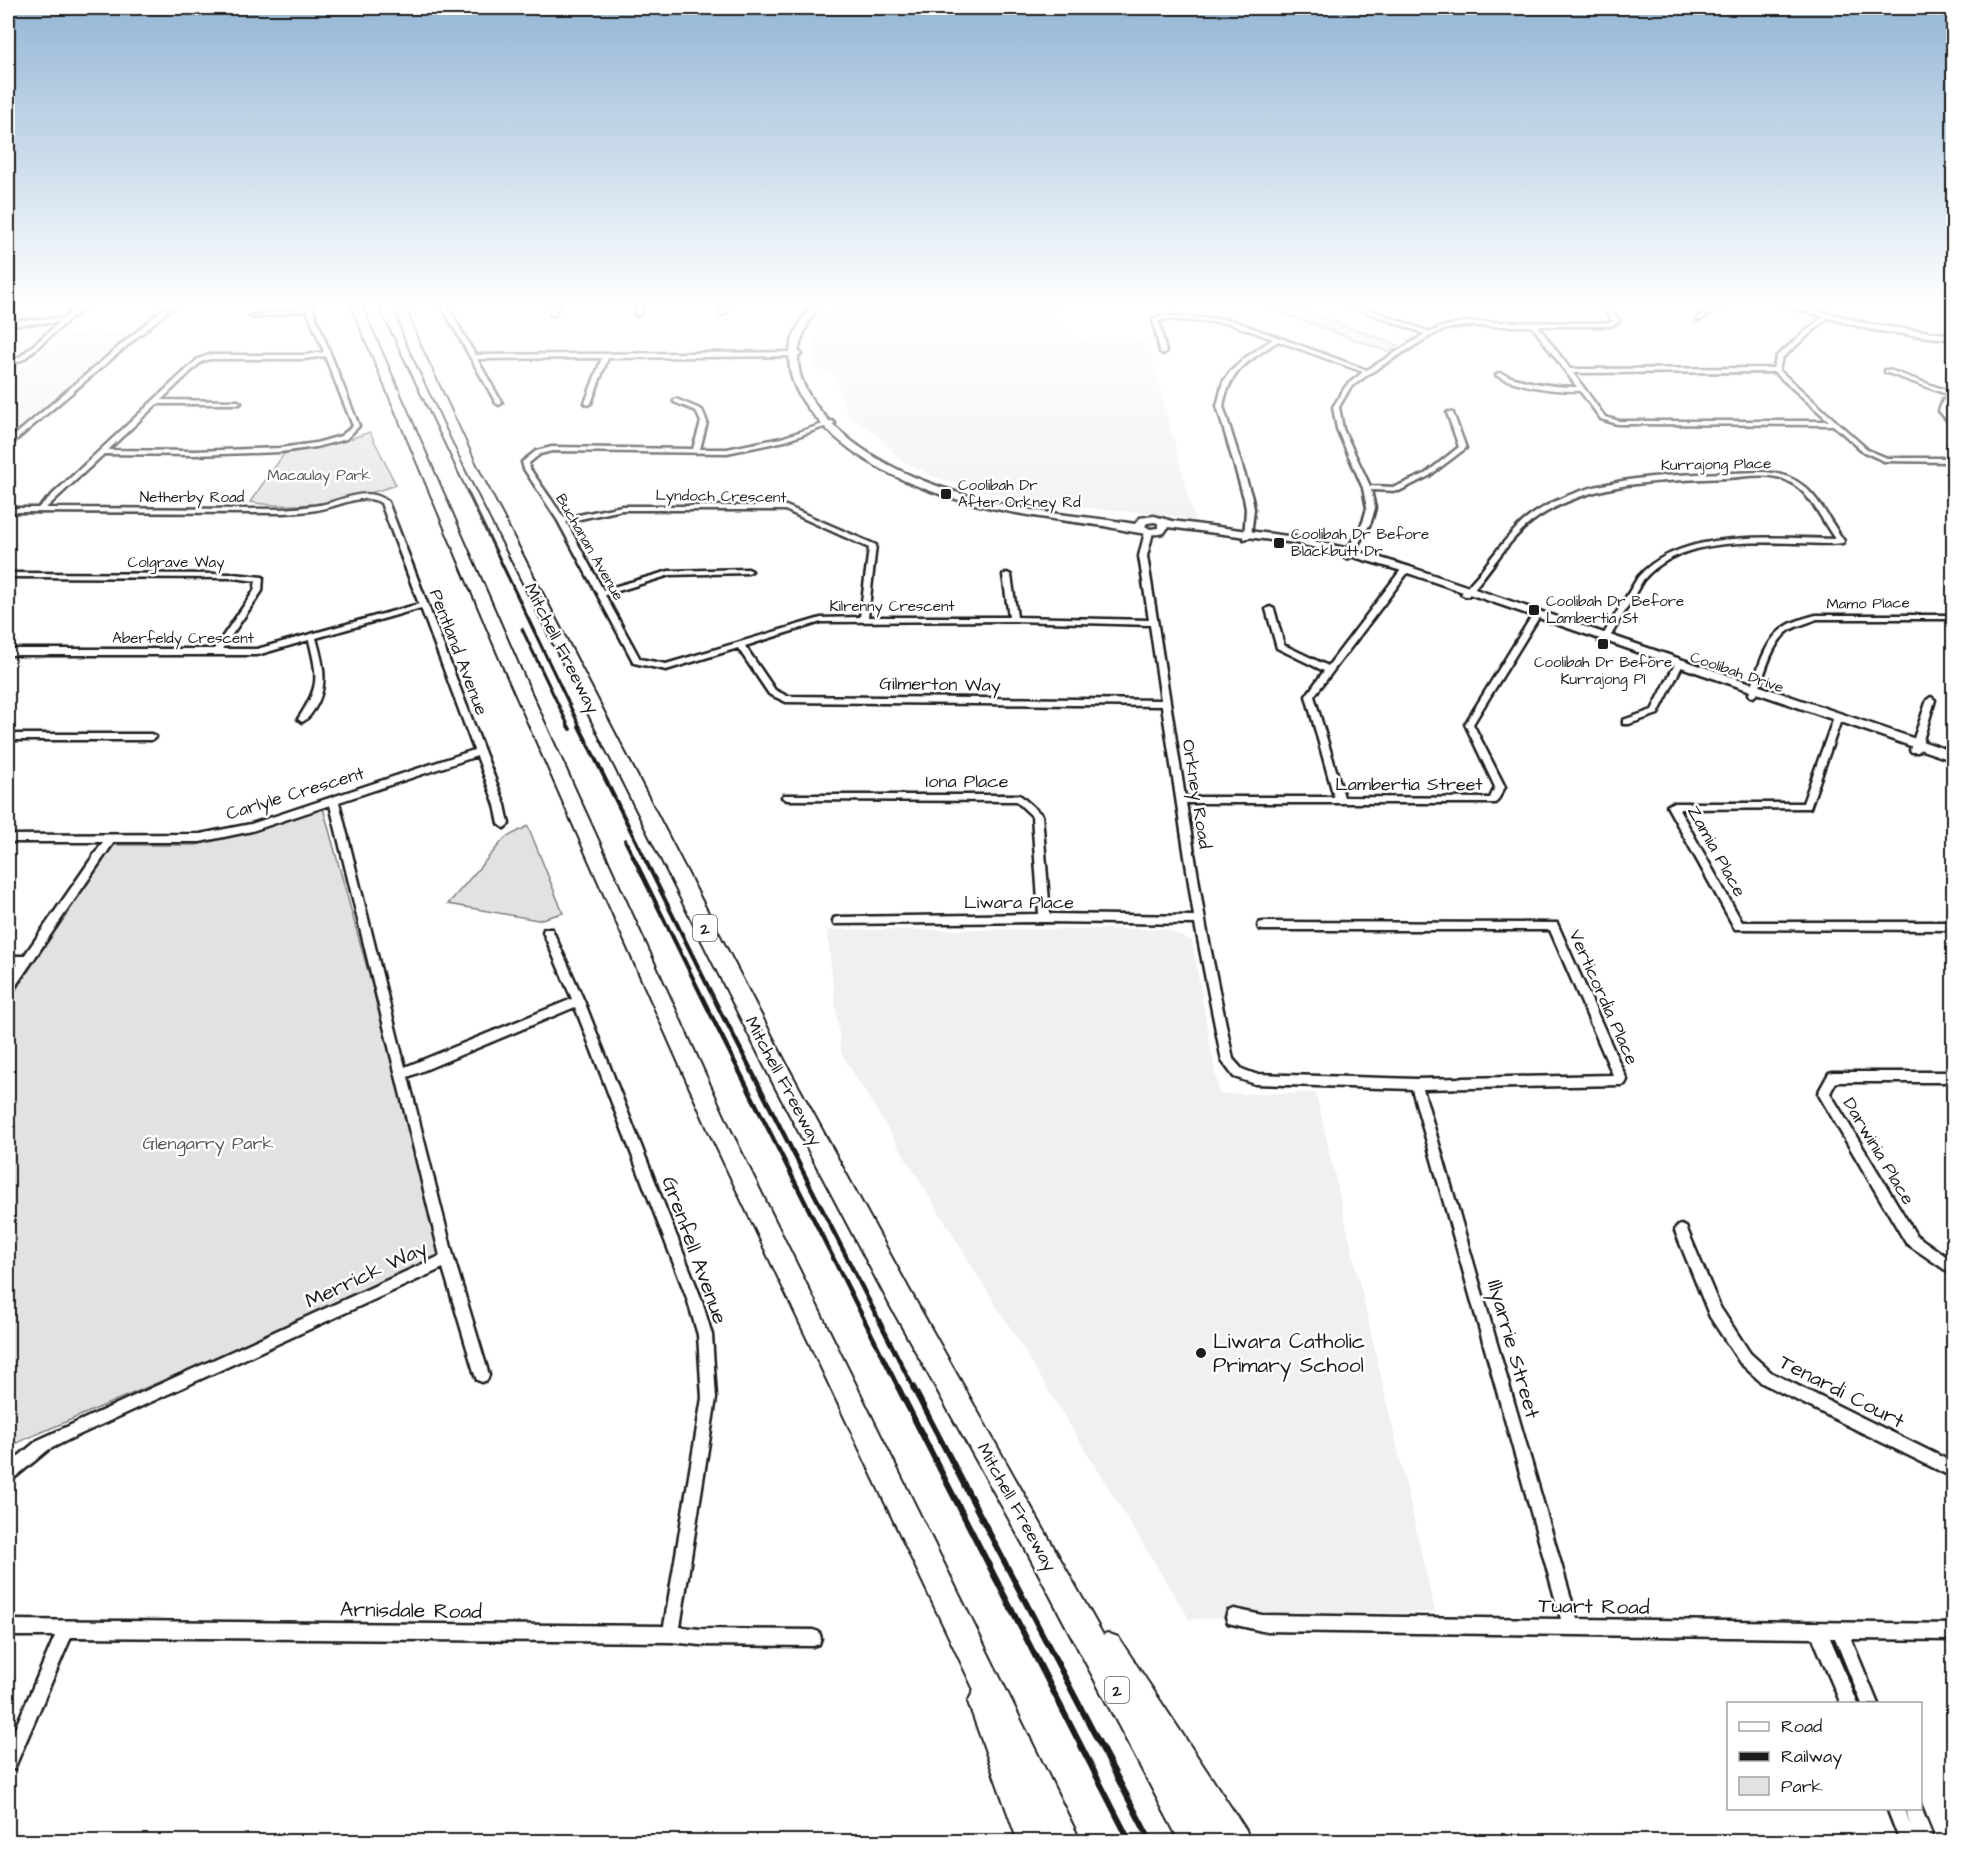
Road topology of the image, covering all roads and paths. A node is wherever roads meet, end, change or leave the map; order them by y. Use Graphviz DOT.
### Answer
graph roads {
  1 [pos="70,391"];
  2 [pos="166,391"];
  3 [pos="342,391"];
  4 [pos="393,391"];
  5 [pos="436,391"];
  6 [pos="492,391"];
  7 [pos="592,391"];
  8 [pos="801,391"];
  9 [pos="1222,391"];
  10 [pos="1345,391"];
  11 [pos="1582,391"];
  12 [pos="1800,391"];
  13 [pos="1938,391"];
  14 [pos="1953,397"];
  15 [pos="676,401"];
  16 [pos="155,402"];
  17 [pos="238,403"];
  18 [pos="499,403"];
  19 [pos="588,403"];
  20 [pos="1450,414"];
  21 [pos="1835,423"];
  22 [pos="828,424"];
  23 [pos="1953,426"];
  24 [pos="8,444"];
  25 [pos="696,451"];
  26 [pos="101,452"];
  27 [pos="1953,460"];
  28 [pos="1367,488"];
  29 [pos="375,497"];
  30 [pos="8,510"];
  31 [pos="40,510"];
  32 [pos="562,521"];
  33 [pos="1151,527"];
  34 [pos="1248,535"];
  35 [pos="1349,554"];
  36 [pos="748,571"];
  37 [pos="1405,571"];
  38 [pos="1007,574"];
  39 [pos="8,575"];
  40 [pos="1467,592"];
  41 [pos="602,593"];
  42 [pos="423,605"];
  43 [pos="1270,609"];
  44 [pos="1536,616"];
  45 [pos="1953,617"];
  46 [pos="864,618"];
  47 [pos="1013,619"];
  48 [pos="1155,624"];
  49 [pos="312,637"];
  50 [pos="1605,640"];
  51 [pos="740,645"];
  52 [pos="217,651"];
  53 [pos="8,652"];
  54 [pos="637,661"];
  55 [pos="1678,665"];
  56 [pos="1330,671"];
  57 [pos="1754,691"];
  58 [pos="1931,700"];
  59 [pos="1167,703"];
  60 [pos="302,719"];
  61 [pos="1836,719"];
  62 [pos="1626,722"];
  63 [pos="8,737"];
  64 [pos="151,738"];
  65 [pos="1915,747"];
  66 [pos="479,752"];
  67 [pos="1953,757"];
  68 [pos="1953,763"];
  69 [pos="787,797"];
  70 [pos="333,799"];
  71 [pos="1181,800"];
  72 [pos="1340,800"];
  73 [pos="504,824"];
  74 [pos="8,838"];
  75 [pos="111,838"];
  76 [pos="1046,918"];
  77 [pos="1200,920"];
  78 [pos="838,921"];
  79 [pos="1263,926"];
  80 [pos="1953,926"];
  81 [pos="548,932"];
  82 [pos="8,960"];
  83 [pos="27,960"];
  84 [pos="8,988"];
  85 [pos="578,1001"];
  86 [pos="1228,1061"];
  87 [pos="402,1074"];
  88 [pos="1953,1077"];
  89 [pos="1416,1084"];
  90 [pos="1681,1231"];
  91 [pos="447,1258"];
  92 [pos="1953,1270"];
  93 [pos="482,1375"];
  94 [pos="1953,1471"];
  95 [pos="8,1474"];
  96 [pos="1035,1538"];
  97 [pos="947,1604"];
  98 [pos="1234,1617"];
  99 [pos="1571,1626"];
  100 [pos="8,1628"];
  101 [pos="67,1628"];
  102 [pos="1818,1630"];
  103 [pos="1840,1631"];
  104 [pos="1953,1632"];
  105 [pos="671,1634"];
  106 [pos="813,1638"];
  107 [pos="1849,1702"];
  108 [pos="1869,1702"];
  109 [pos="8,1763"];
  110 [pos="1895,1810"];
  111 [pos="1913,1810"];
  112 [pos="1035,1842"];
  113 [pos="1065,1842"];
  114 [pos="1198,1842"];
  115 [pos="1234,1842"];
  116 [pos="1909,1842"];
  117 [pos="1926,1842"];
  1 -- 24 [label="street"];
  2 -- 16 [label="street"];
  3 -- 26 [label="street"];
  4 -- 97 [label="highway"];
  5 -- 96 [label="highway, Mitchell Freeway / 2"];
  6 -- 18 [label="street"];
  7 -- 19 [label="street"];
  8 -- 22 [label="main road, Coolibah Drive"];
  9 -- 34 [label="street"];
  10 -- 28 [label="street"];
  11 -- 21 [label="street"];
  12 -- 21 [label="street"];
  13 -- 14 [label="street"];
  14 -- 23 [label="street"];
  15 -- 25 [label="street"];
  16 -- 17 [label="street"];
  16 -- 26 [label="street"];
  20 -- 28 [label="street"];
  21 -- 27 [label="street"];
  22 -- 25 [label="street"];
  22 -- 33 [label="main road, Coolibah Drive"];
  25 -- 32 [label="street, Buchanan Avenue"];
  26 -- 31 [label="street"];
  28 -- 35 [label="street"];
  29 -- 31 [label="street, Netherby Road"];
  29 -- 42 [label="street, Pentland Avenue"];
  30 -- 31 [label="street, Netherby Road"];
  32 -- 41 [label="street, Buchanan Avenue"];
  32 -- 46 [label="street, Lyndoch Crescent"];
  33 -- 34 [label="main road, Coolibah Drive"];
  33 -- 48 [label="street, Orkney Road"];
  34 -- 35 [label="main road, Coolibah Drive"];
  35 -- 37 [label="main road, Coolibah Drive"];
  36 -- 41 [label="street"];
  37 -- 40 [label="main road, Coolibah Drive"];
  37 -- 56 [label="street"];
  38 -- 47 [label="street"];
  39 -- 52 [label="street, Colgrave Way"];
  40 -- 44 [label="main road, Coolibah Drive"];
  40 -- 50 [label="street, Kurrajong Place"];
  41 -- 54 [label="street, Buchanan Avenue"];
  42 -- 49 [label="street, Aberfeldy Crescent"];
  42 -- 66 [label="street, Pentland Avenue"];
  43 -- 56 [label="street"];
  44 -- 50 [label="main road, Coolibah Drive"];
  44 -- 72 [label="street, Lambertia Street"];
  45 -- 57 [label="street, Mamo Place"];
  46 -- 47 [label="street, Kilrenny Crescent"];
  46 -- 51 [label="street, Kilrenny Crescent"];
  47 -- 48 [label="street, Kilrenny Crescent"];
  48 -- 59 [label="street, Orkney Road"];
  49 -- 52 [label="street, Aberfeldy Crescent"];
  49 -- 60 [label="street"];
  50 -- 55 [label="main road, Coolibah Drive"];
  51 -- 54 [label="street, Kilrenny Crescent"];
  51 -- 59 [label="street, Gilmerton Way"];
  52 -- 53 [label="street, Aberfeldy Crescent"];
  55 -- 57 [label="main road, Coolibah Drive"];
  55 -- 62 [label="street"];
  56 -- 72 [label="street"];
  57 -- 61 [label="main road, Coolibah Drive"];
  58 -- 65 [label="street"];
  59 -- 71 [label="street, Orkney Road"];
  61 -- 65 [label="main road, Coolibah Drive"];
  61 -- 80 [label="street, Zamia Place"];
  63 -- 64 [label="street"];
  65 -- 67 [label="main road, Coolibah Drive"];
  65 -- 68 [label="main road, Coolibah Drive"];
  66 -- 70 [label="street, Carlyle Crescent"];
  66 -- 73 [label="street, Pentland Avenue"];
  69 -- 76 [label="street, Iona Place"];
  70 -- 75 [label="street, Carlyle Crescent"];
  70 -- 87 [label="street, Merrick Way"];
  71 -- 72 [label="street, Lambertia Street"];
  71 -- 77 [label="street, Orkney Road"];
  74 -- 75 [label="street, Carlyle Crescent"];
  75 -- 83 [label="street"];
  76 -- 77 [label="street, Liwara Place"];
  76 -- 78 [label="street, Liwara Place"];
  77 -- 86 [label="street, Orkney Road"];
  79 -- 89 [label="street, Verticordia Place"];
  81 -- 85 [label="street, Grenfell Avenue"];
  82 -- 83 [label="street"];
  83 -- 84 [label="street"];
  85 -- 87 [label="street"];
  85 -- 105 [label="street, Grenfell Avenue"];
  86 -- 89 [label="street, Verticordia Place"];
  87 -- 91 [label="street, Merrick Way"];
  88 -- 92 [label="street, Darwinia Place"];
  89 -- 99 [label="street, Illyarrie Street"];
  90 -- 94 [label="street, Tenardi Court"];
  91 -- 93 [label="street"];
  91 -- 95 [label="street, Merrick Way"];
  96 -- 114 [label="highway, Mitchell Freeway / 2"];
  96 -- 115 [label="highway"];
  97 -- 112 [label="highway"];
  97 -- 113 [label="highway"];
  98 -- 99 [label="street, Tuart Road"];
  99 -- 102 [label="street, Tuart Road"];
  100 -- 101 [label="street, Arnisdale Road"];
  101 -- 105 [label="street, Arnisdale Road"];
  101 -- 109 [label="street"];
  102 -- 103 [label="street, Tuart Road"];
  102 -- 107 [label="street"];
  103 -- 104 [label="street, Tuart Road"];
  103 -- 108 [label="street"];
  105 -- 106 [label="street, Arnisdale Road"];
  110 -- 116 [label="street"];
  111 -- 117 [label="street"];
}
